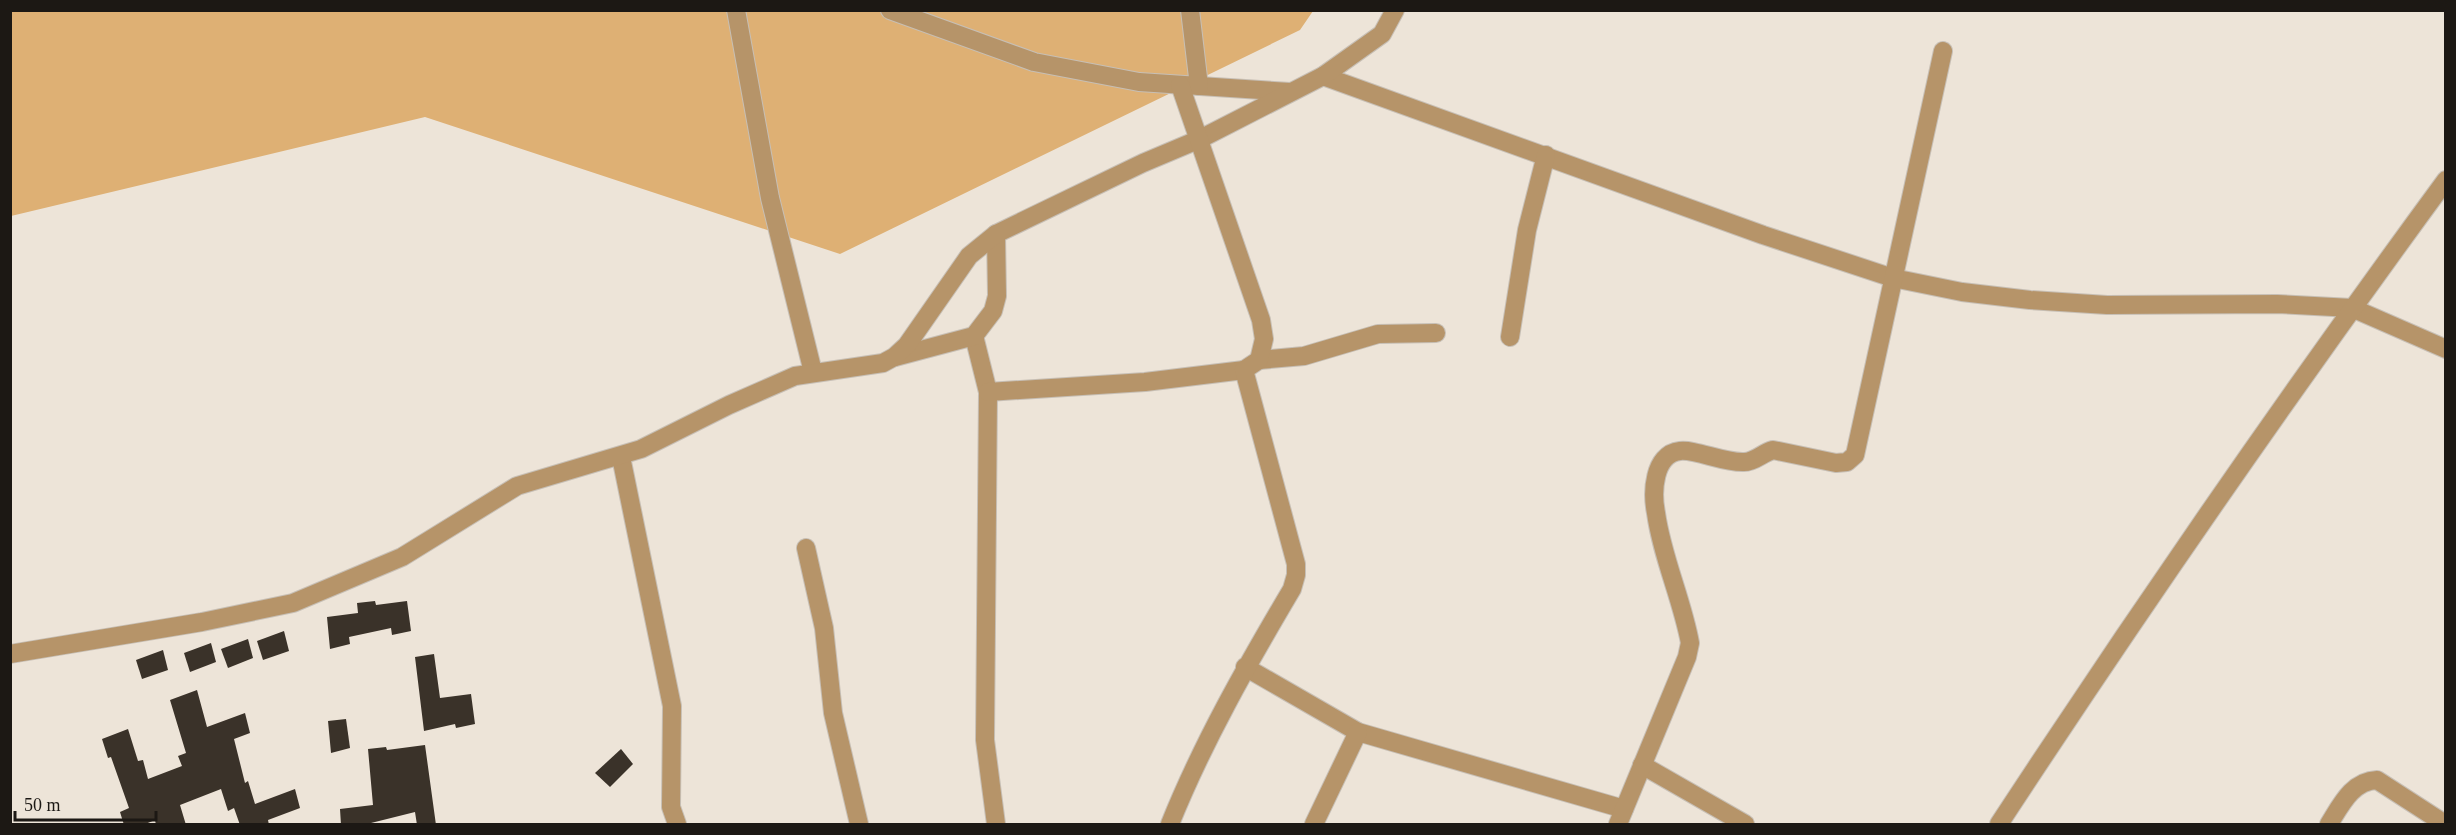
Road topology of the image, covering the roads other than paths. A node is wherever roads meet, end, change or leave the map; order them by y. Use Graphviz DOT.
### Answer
graph roads {
  1 [pos="736,10"];
  2 [pos="890,10"];
  3 [pos="1190,10"];
  4 [pos="1395,10"];
  5 [pos="1943,51"];
  6 [pos="1323,76"];
  7 [pos="1180,85"];
  8 [pos="1199,86"];
  9 [pos="1291,92"];
  10 [pos="1200,139"];
  11 [pos="1546,155"];
  12 [pos="2445,180"];
  13 [pos="996,234"];
  14 [pos="1893,278"];
  15 [pos="2352,308"];
  16 [pos="1436,333"];
  17 [pos="974,336"];
  18 [pos="1510,337"];
  19 [pos="2445,349"];
  20 [pos="894,357"];
  21 [pos="1252,365"];
  22 [pos="813,372"];
  23 [pos="988,392"];
  24 [pos="621,457"];
  25 [pos="806,548"];
  26 [pos="10,654"];
  27 [pos="1245,667"];
  28 [pos="1358,732"];
  29 [pos="1642,765"];
  30 [pos="1621,817"];
  31 [pos="677,825"];
  32 [pos="859,825"];
  33 [pos="996,825"];
  34 [pos="1170,825"];
  35 [pos="1314,825"];
  36 [pos="1744,825"];
  37 [pos="1999,825"];
  38 [pos="2329,825"];
  39 [pos="2445,825"];
  1 -- 22 [label="street"];
  2 -- 7 [label="street"];
  3 -- 8 [label="street"];
  4 -- 6 [label="street"];
  5 -- 14 [label="street"];
  6 -- 9 [label="street"];
  6 -- 11 [label="street"];
  7 -- 8 [label="street"];
  7 -- 10 [label="street"];
  8 -- 9 [label="street"];
  9 -- 10 [label="street"];
  10 -- 13 [label="street"];
  10 -- 21 [label="street"];
  11 -- 14 [label="street"];
  11 -- 18 [label="street"];
  12 -- 15 [label="street"];
  13 -- 17 [label="street"];
  13 -- 20 [label="street"];
  14 -- 15 [label="street"];
  14 -- 29 [label="street"];
  15 -- 19 [label="street"];
  15 -- 37 [label="street"];
  16 -- 21 [label="street"];
  17 -- 20 [label="street"];
  17 -- 23 [label="street"];
  20 -- 22 [label="street"];
  21 -- 23 [label="street"];
  21 -- 27 [label="street"];
  22 -- 24 [label="street"];
  23 -- 33 [label="street"];
  24 -- 26 [label="street"];
  24 -- 31 [label="street"];
  25 -- 32 [label="street"];
  27 -- 28 [label="street"];
  27 -- 34 [label="street"];
  28 -- 30 [label="street"];
  28 -- 35 [label="street"];
  29 -- 30 [label="street"];
  29 -- 36 [label="street"];
  38 -- 39 [label="street"];
}
